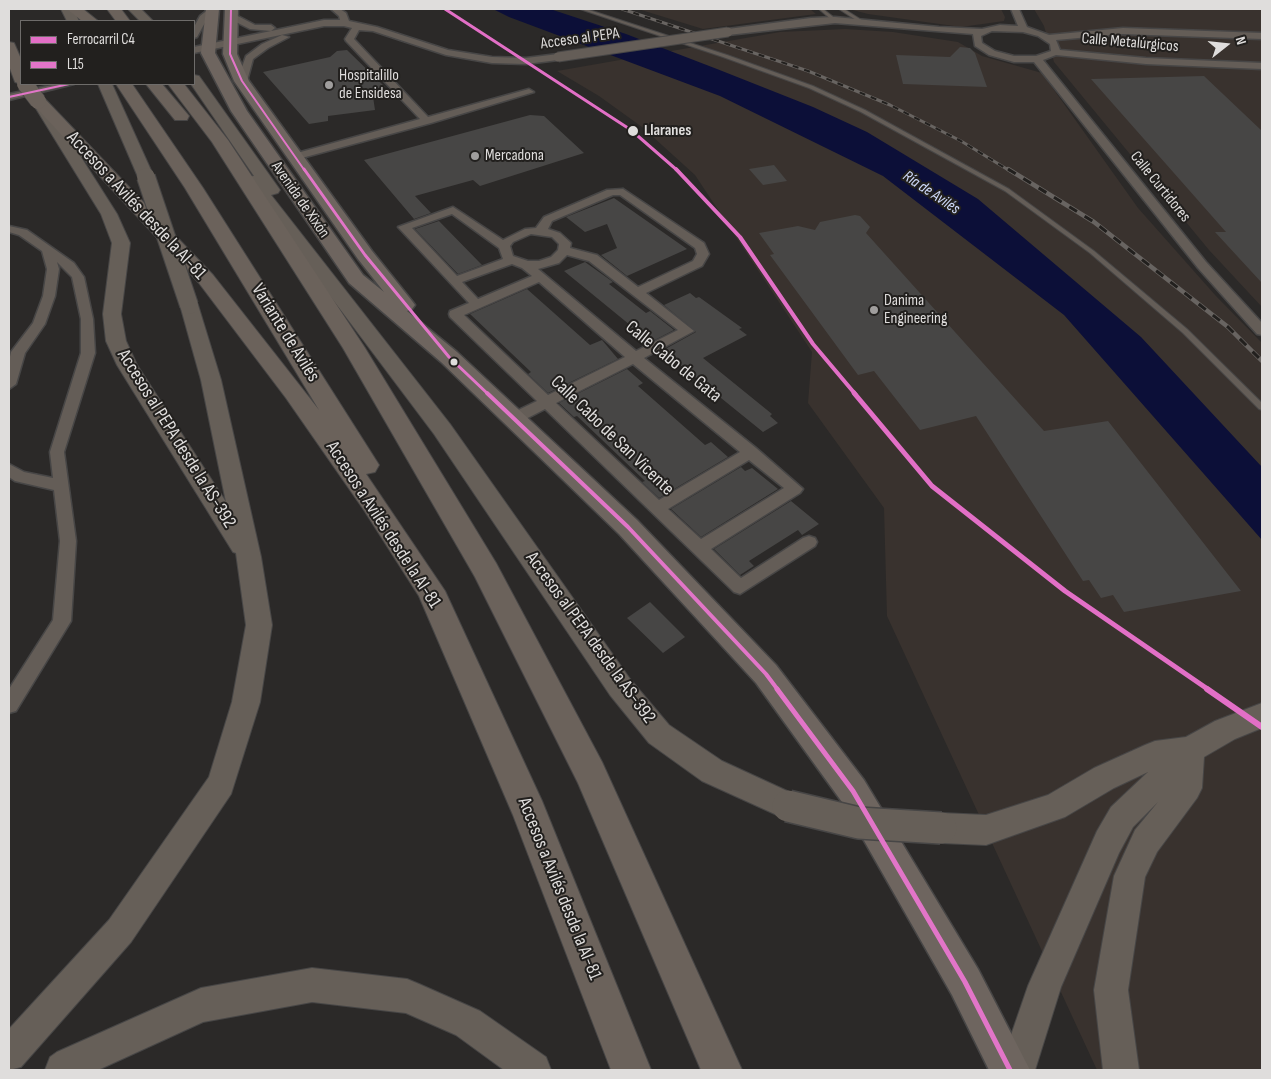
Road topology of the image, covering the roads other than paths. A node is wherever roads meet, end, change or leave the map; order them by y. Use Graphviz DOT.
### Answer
graph roads {
  1 [pos="68,9"];
  2 [pos="74,9"];
  3 [pos="114,9"];
  4 [pos="134,9"];
  5 [pos="212,9"];
  6 [pos="335,9"];
  7 [pos="582,9"];
  8 [pos="821,9"];
  9 [pos="840,9"];
  10 [pos="1015,9"];
  11 [pos="230,12"];
  12 [pos="78,20"];
  13 [pos="90,20"];
  14 [pos="122,20"];
  15 [pos="146,20"];
  16 [pos="835,20"];
  17 [pos="862,21"];
  18 [pos="345,23"];
  19 [pos="357,27"];
  20 [pos="298,28"];
  21 [pos="1023,29"];
  22 [pos="939,30"];
  23 [pos="982,32"];
  24 [pos="195,33"];
  25 [pos="1262,36"];
  26 [pos="285,37"];
  27 [pos="1048,38"];
  28 [pos="978,44"];
  29 [pos="229,45"];
  30 [pos="9,46"];
  31 [pos="201,52"];
  32 [pos="1055,52"];
  33 [pos="1037,59"];
  34 [pos="1262,66"];
  35 [pos="20,75"];
  36 [pos="195,80"];
  37 [pos="242,81"];
  38 [pos="63,85"];
  39 [pos="155,85"];
  40 [pos="177,85"];
  41 [pos="115,86"];
  42 [pos="35,90"];
  43 [pos="9,91"];
  44 [pos="529,92"];
  45 [pos="9,97"];
  46 [pos="427,121"];
  47 [pos="219,140"];
  48 [pos="294,156"];
  49 [pos="273,226"];
  50 [pos="9,229"];
  51 [pos="542,231"];
  52 [pos="504,246"];
  53 [pos="564,251"];
  54 [pos="52,252"];
  55 [pos="511,260"];
  56 [pos="526,265"];
  57 [pos="540,277"];
  58 [pos="454,281"];
  59 [pos="638,292"];
  60 [pos="345,300"];
  61 [pos="477,305"];
  62 [pos="1262,331"];
  63 [pos="634,357"];
  64 [pos="448,358"];
  65 [pos="9,384"];
  66 [pos="547,402"];
  67 [pos="1262,407"];
  68 [pos="513,419"];
  69 [pos="751,452"];
  70 [pos="9,469"];
  71 [pos="61,486"];
  72 [pos="657,508"];
  73 [pos="809,542"];
  74 [pos="700,548"];
  75 [pos="246,553"];
  76 [pos="431,591"];
  77 [pos="9,705"];
  78 [pos="1262,715"];
  79 [pos="1190,750"];
  80 [pos="9,1055"];
  81 [pos="63,1070"];
  82 [pos="533,1070"];
  83 [pos="631,1070"];
  84 [pos="722,1070"];
  85 [pos="1010,1070"];
  86 [pos="1017,1070"];
  87 [pos="1121,1070"];
  1 -- 12 [label="highway"];
  2 -- 13 [label="highway"];
  3 -- 14 [label="highway"];
  4 -- 15 [label="main road"];
  5 -- 24 [label="street"];
  5 -- 31 [label="main road"];
  6 -- 18 [label="street"];
  7 -- 67 [label="lane"];
  8 -- 16 [label="lane"];
  9 -- 17 [label="lane"];
  10 -- 21 [label="street"];
  11 -- 20 [label="street"];
  11 -- 29 [label="main road, Avenida de Xixón"];
  16 -- 17 [label="street, Acceso al PEPA"];
  16 -- 19 [label="street, Acceso al PEPA, bridge"];
  17 -- 22 [label="street, Acceso al PEPA"];
  18 -- 19 [label="street, Acceso al PEPA"];
  18 -- 20 [label="street, Acceso al PEPA"];
  19 -- 26 [label="street"];
  19 -- 46 [label="street"];
  20 -- 29 [label="street, Acceso al PEPA"];
  21 -- 23 [label="street"];
  21 -- 27 [label="street"];
  22 -- 23 [label="street"];
  22 -- 28 [label="street"];
  23 -- 28 [label="street"];
  25 -- 27 [label="street, Calle Metalúrgicos"];
  26 -- 29 [label="street"];
  26 -- 37 [label="street"];
  27 -- 32 [label="street"];
  28 -- 33 [label="street"];
  29 -- 31 [label="street"];
  29 -- 37 [label="main road, Avenida de Xixón"];
  30 -- 35 [label="highway"];
  31 -- 64 [label="main road, Avenida de Xixón"];
  32 -- 33 [label="street"];
  32 -- 34 [label="street, Calle Metalúrgicos"];
  33 -- 62 [label="street, Calle Curtidores"];
  36 -- 60 [label="main road, Accesos al PEPA desde la AS-392"];
  37 -- 48 [label="main road, Avenida de Xixón"];
  38 -- 45 [label="street"];
  39 -- 49 [label="highway"];
  40 -- 47 [label="highway"];
  41 -- 75 [label="main road, Accesos al PEPA desde la AS-392, bridge"];
  41 -- 76 [label="highway, Variante de Avilés"];
  42 -- 43 [label="street"];
  42 -- 75 [label="main road, Accesos al PEPA desde la AS-392"];
  42 -- 76 [label="highway, Accesos a Avilés desde la AI-81"];
  44 -- 46 [label="street"];
  46 -- 48 [label="street"];
  47 -- 49 [label="highway"];
  47 -- 60 [label="main road, Accesos al PEPA desde la AS-392"];
  48 -- 64 [label="main road, Avenida de Xixón"];
  49 -- 84 [label="highway"];
  50 -- 54 [label="street"];
  51 -- 52 [label="street"];
  51 -- 53 [label="street"];
  51 -- 59 [label="street"];
  52 -- 55 [label="street"];
  52 -- 58 [label="street"];
  53 -- 56 [label="street"];
  53 -- 59 [label="street"];
  54 -- 65 [label="street"];
  54 -- 71 [label="street"];
  55 -- 56 [label="street"];
  55 -- 58 [label="street"];
  56 -- 57 [label="street, Calle Cabo de Gata"];
  57 -- 61 [label="street"];
  57 -- 63 [label="street, Calle Cabo de Gata"];
  58 -- 61 [label="street"];
  59 -- 63 [label="street"];
  60 -- 79 [label="main road, Accesos al PEPA desde la AS-392, bridge"];
  61 -- 66 [label="street, Calle Cabo de San Vicente"];
  63 -- 66 [label="street"];
  63 -- 69 [label="street, Calle Cabo de Gata"];
  64 -- 68 [label="main road, Avenida de Xixón"];
  66 -- 68 [label="street"];
  66 -- 72 [label="street, Calle Cabo de San Vicente"];
  68 -- 85 [label="main road, Avenida de Xixón"];
  69 -- 72 [label="street"];
  69 -- 74 [label="street, Calle Cabo de Gata"];
  70 -- 71 [label="street"];
  71 -- 77 [label="street"];
  72 -- 74 [label="street, Calle Cabo de San Vicente"];
  73 -- 74 [label="street, Calle Cabo de San Vicente"];
  75 -- 80 [label="main road, Accesos al PEPA desde la AS-392"];
  76 -- 83 [label="highway, Accesos a Avilés desde la AI-81"];
  78 -- 79 [label="main road"];
  79 -- 86 [label="main road"];
  79 -- 87 [label="main road"];
  81 -- 82 [label="main road"];
}
